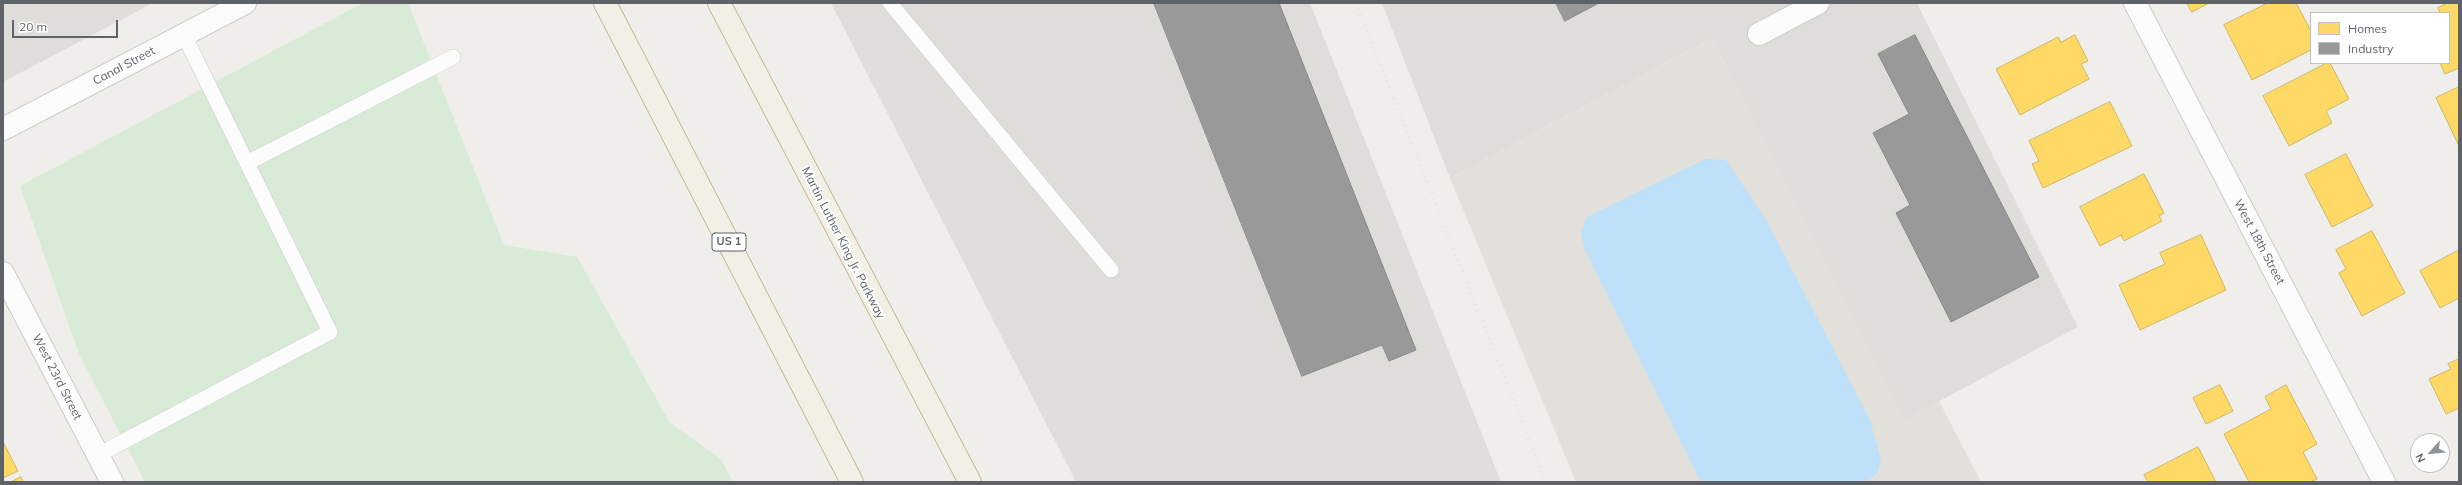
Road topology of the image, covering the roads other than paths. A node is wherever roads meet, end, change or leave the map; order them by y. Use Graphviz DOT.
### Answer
graph roads {
  1 [pos="245,3"];
  2 [pos="605,3"];
  3 [pos="719,3"];
  4 [pos="890,3"];
  5 [pos="1818,3"];
  6 [pos="2134,3"];
  7 [pos="1759,34"];
  8 [pos="184,35"];
  9 [pos="453,57"];
  10 [pos="3,129"];
  11 [pos="247,164"];
  12 [pos="1111,270"];
  13 [pos="3,273"];
  14 [pos="98,455"];
  15 [pos="112,482"];
  16 [pos="852,482"];
  17 [pos="970,482"];
  18 [pos="2384,482"];
  1 -- 8 [label="street, Canal Street"];
  2 -- 16 [label="highway, US 1"];
  3 -- 17 [label="highway, Martin Luther King Jr. Parkway"];
  4 -- 12 [label="lane"];
  5 -- 7 [label="street"];
  6 -- 18 [label="street, West 18th Street"];
  8 -- 10 [label="street, Canal Street"];
  8 -- 11 [label="lane"];
  9 -- 11 [label="lane"];
  11 -- 14 [label="lane"];
  13 -- 14 [label="street, West 23rd Street"];
  14 -- 15 [label="street, West 23rd Street"];
}
